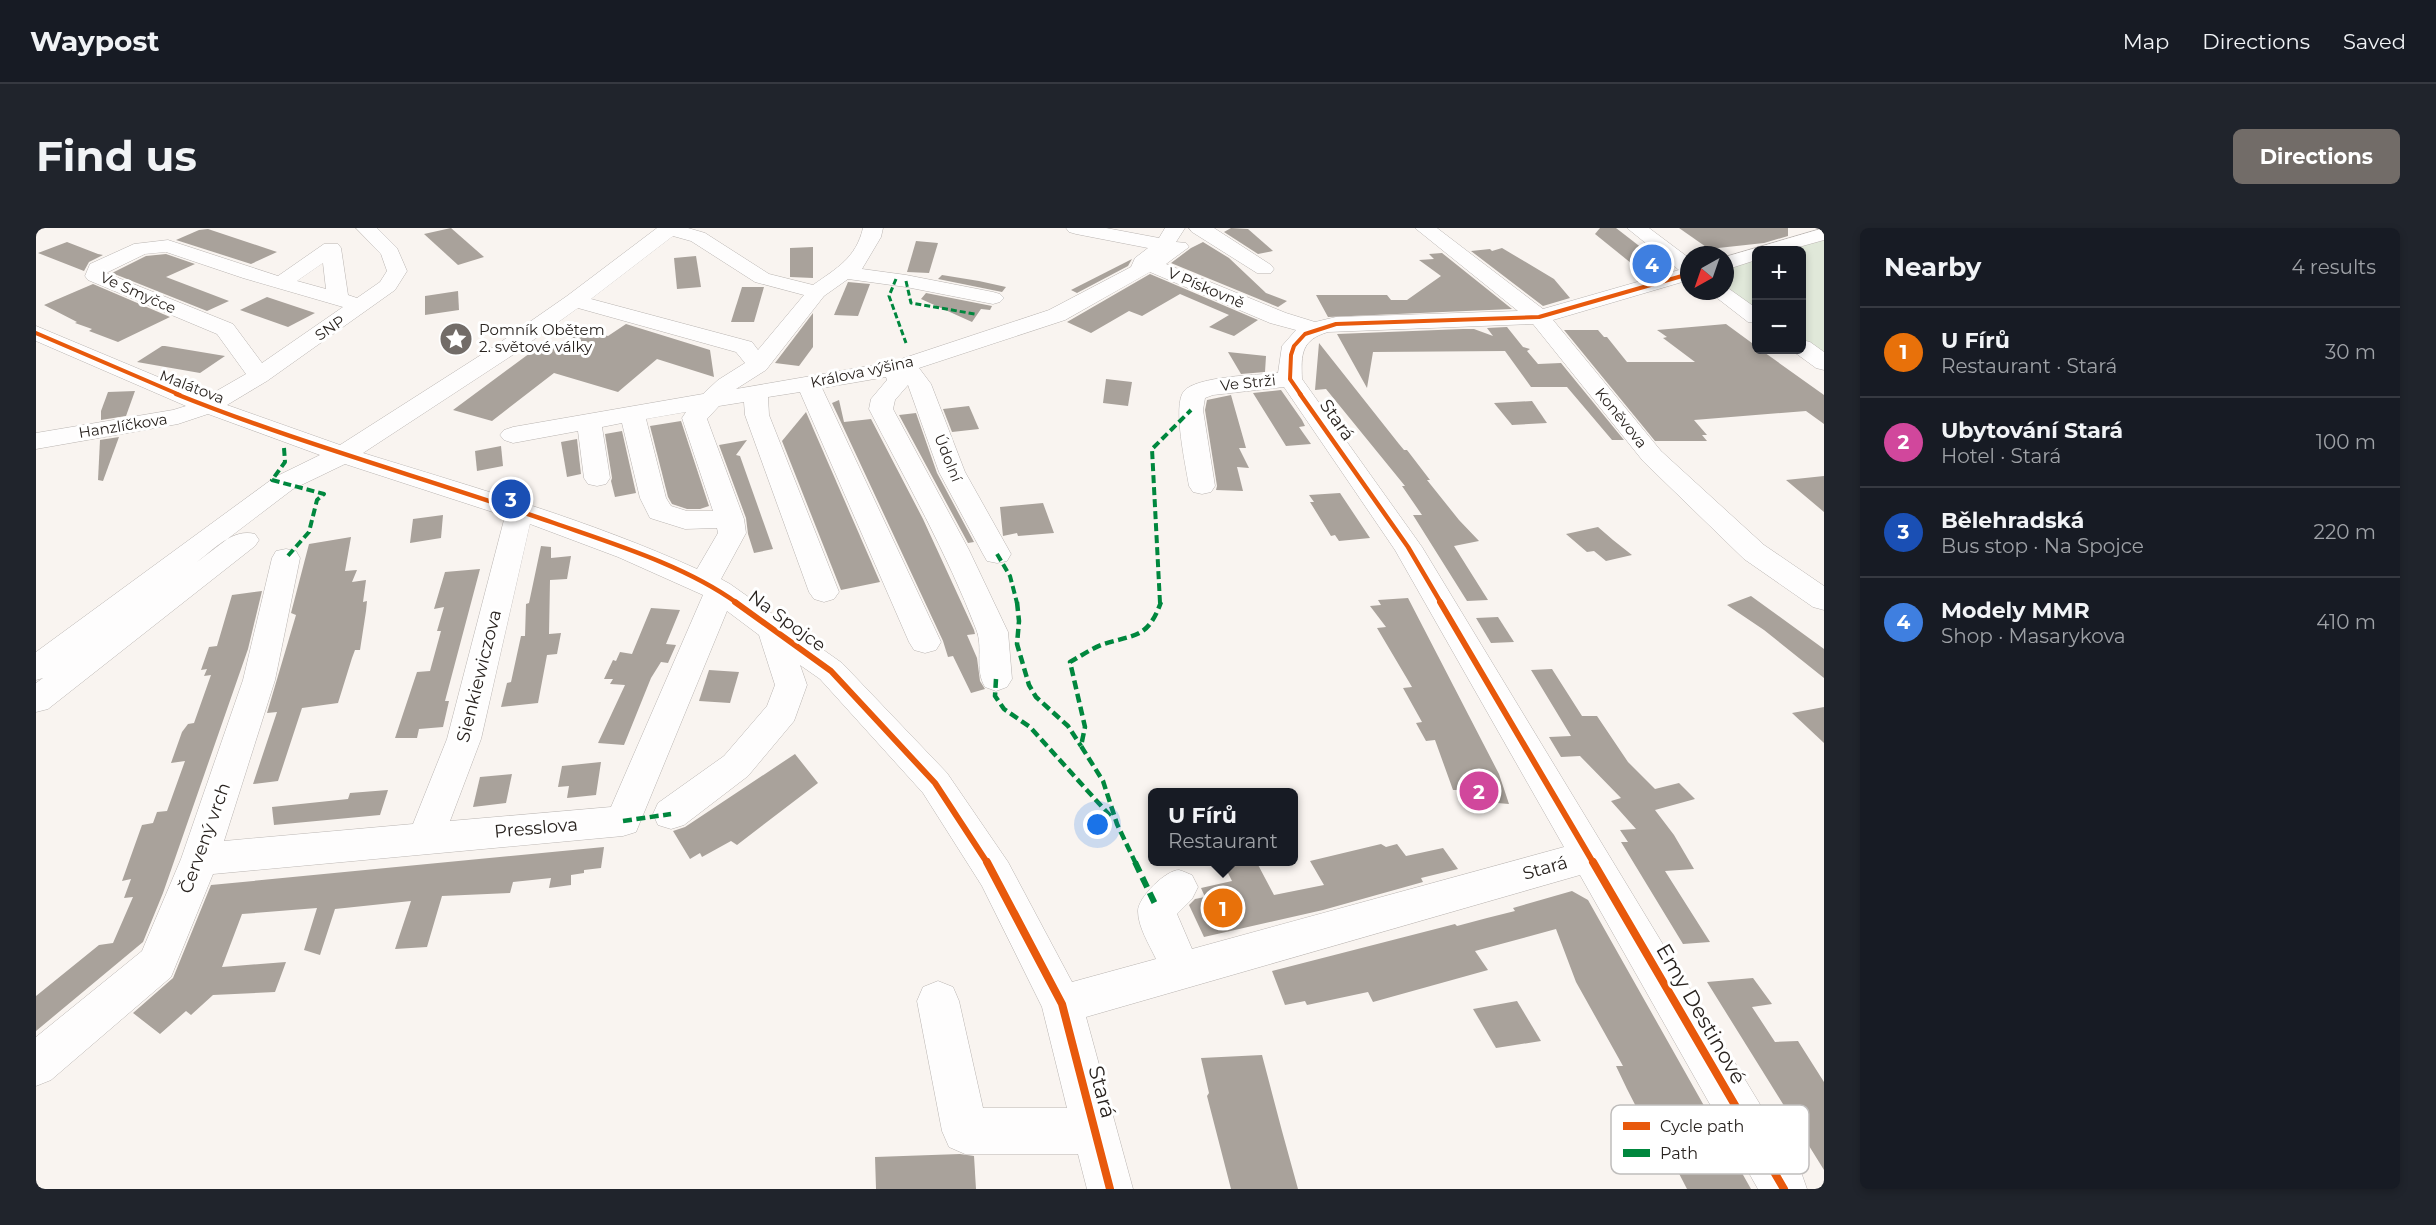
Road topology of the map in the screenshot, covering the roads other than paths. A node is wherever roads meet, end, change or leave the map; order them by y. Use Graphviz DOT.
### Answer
graph roads {
  1 [pos="366,228"];
  2 [pos="669,228"];
  3 [pos="873,228"];
  4 [pos="1175,228"];
  5 [pos="1198,228"];
  6 [pos="1425,228"];
  7 [pos="1084,229"];
  8 [pos="1642,232"];
  9 [pos="1126,233"];
  10 [pos="1824,234"];
  11 [pos="1164,245"];
  12 [pos="1782,246"];
  13 [pos="1680,247"];
  14 [pos="1680,261"];
  15 [pos="1264,269"];
  16 [pos="845,273"];
  17 [pos="1680,277"];
  18 [pos="281,283"];
  19 [pos="817,291"];
  20 [pos="993,298"];
  21 [pos="338,299"];
  22 [pos="1731,300"];
  23 [pos="576,301"];
  24 [pos="362,306"];
  25 [pos="1752,314"];
  26 [pos="1539,317"];
  27 [pos="1312,328"];
  28 [pos="36,333"];
  29 [pos="927,334"];
  30 [pos="1806,350"];
  31 [pos="1824,363"];
  32 [pos="758,365"];
  33 [pos="896,368"];
  34 [pos="860,375"];
  35 [pos="259,376"];
  36 [pos="1290,379"];
  37 [pos="808,384"];
  38 [pos="756,393"];
  39 [pos="712,400"];
  40 [pos="208,406"];
  41 [pos="632,414"];
  42 [pos="589,422"];
  43 [pos="513,435"];
  44 [pos="36,441"];
  45 [pos="344,454"];
  46 [pos="597,478"];
  47 [pos="1202,486"];
  48 [pos="520,510"];
  49 [pos="730,519"];
  50 [pos="997,554"];
  51 [pos="286,558"];
  52 [pos="712,587"];
  53 [pos="824,592"];
  54 [pos="1824,600"];
  55 [pos="773,629"];
  56 [pos="925,642"];
  57 [pos="51,673"];
  58 [pos="996,679"];
  59 [pos="36,700"];
  60 [pos="36,725"];
  61 [pos="671,814"];
  62 [pos="426,837"];
  63 [pos="1590,856"];
  64 [pos="200,859"];
  65 [pos="1179,887"];
  66 [pos="1181,970"];
  67 [pos="938,1001"];
  68 [pos="1062,1004"];
  69 [pos="36,1065"];
  70 [pos="1735,1105"];
  71 [pos="1095,1131"];
  72 [pos="1775,1174"];
  73 [pos="1110,1189"];
  74 [pos="1784,1189"];
  1 -- 24 [label="street, SNP"];
  2 -- 19 [label="street"];
  2 -- 23 [label="street"];
  3 -- 16 [label="street"];
  4 -- 11 [label="street, Králova výšina"];
  5 -- 15 [label="street"];
  5 -- 27 [label="street, V Pískovně"];
  6 -- 26 [label="street, Koněvova"];
  7 -- 9 [label="street"];
  8 -- 13 [label="street"];
  8 -- 14 [label="street"];
  9 -- 11 [label="street"];
  10 -- 12 [label="street"];
  11 -- 33 [label="street, Králova výšina"];
  16 -- 19 [label="street"];
  16 -- 20 [label="street"];
  17 -- 26 [label="street"];
  18 -- 21 [label="street, Ve Smyčce"];
  18 -- 21 [label="street"];
  18 -- 35 [label="street, Ve Smyčce"];
  19 -- 32 [label="street"];
  21 -- 24 [label="street, Ve Smyčce"];
  22 -- 25 [label="street"];
  23 -- 32 [label="street"];
  23 -- 45 [label="street"];
  24 -- 35 [label="street, SNP"];
  26 -- 27 [label="street"];
  26 -- 54 [label="street, Koněvova"];
  27 -- 36 [label="street"];
  28 -- 40 [label="street, Malátova"];
  29 -- 34 [label="street"];
  30 -- 31 [label="street"];
  32 -- 39 [label="street"];
  33 -- 34 [label="street, Králova výšina"];
  33 -- 50 [label="street, Údolní"];
  33 -- 58 [label="street"];
  34 -- 37 [label="street, Králova výšina"];
  35 -- 40 [label="street, SNP"];
  36 -- 47 [label="street, Ve Strži"];
  36 -- 63 [label="street, Stará"];
  37 -- 38 [label="street, Králova výšina"];
  37 -- 56 [label="street"];
  38 -- 39 [label="street, Králova výšina"];
  38 -- 53 [label="street"];
  39 -- 41 [label="street, Králova výšina"];
  39 -- 49 [label="street"];
  40 -- 44 [label="street, Hanzlíčkova"];
  40 -- 45 [label="street, Malátova"];
  41 -- 42 [label="street, Králova výšina"];
  41 -- 49 [label="street"];
  42 -- 43 [label="street, Králova výšina"];
  42 -- 46 [label="street"];
  45 -- 48 [label="street, Na Spojce"];
  45 -- 57 [label="street"];
  48 -- 52 [label="street, Na Spojce"];
  48 -- 62 [label="street, Sienkiewiczova"];
  49 -- 52 [label="street"];
  51 -- 64 [label="street, Červený vrch"];
  52 -- 55 [label="street, Na Spojce"];
  52 -- 62 [label="street, Presslova"];
  55 -- 61 [label="street"];
  55 -- 68 [label="street, Na Spojce"];
  57 -- 59 [label="street"];
  57 -- 60 [label="street"];
  62 -- 64 [label="street, Presslova"];
  63 -- 66 [label="street, Stará"];
  63 -- 70 [label="street, Emy Destinové"];
  64 -- 69 [label="street, Červený vrch"];
  65 -- 66 [label="street"];
  66 -- 68 [label="street, Stará"];
  67 -- 71 [label="street"];
  68 -- 71 [label="street, Stará"];
  71 -- 73 [label="street, Stará"];
  72 -- 74 [label="street, Emy Destinové"];
}
